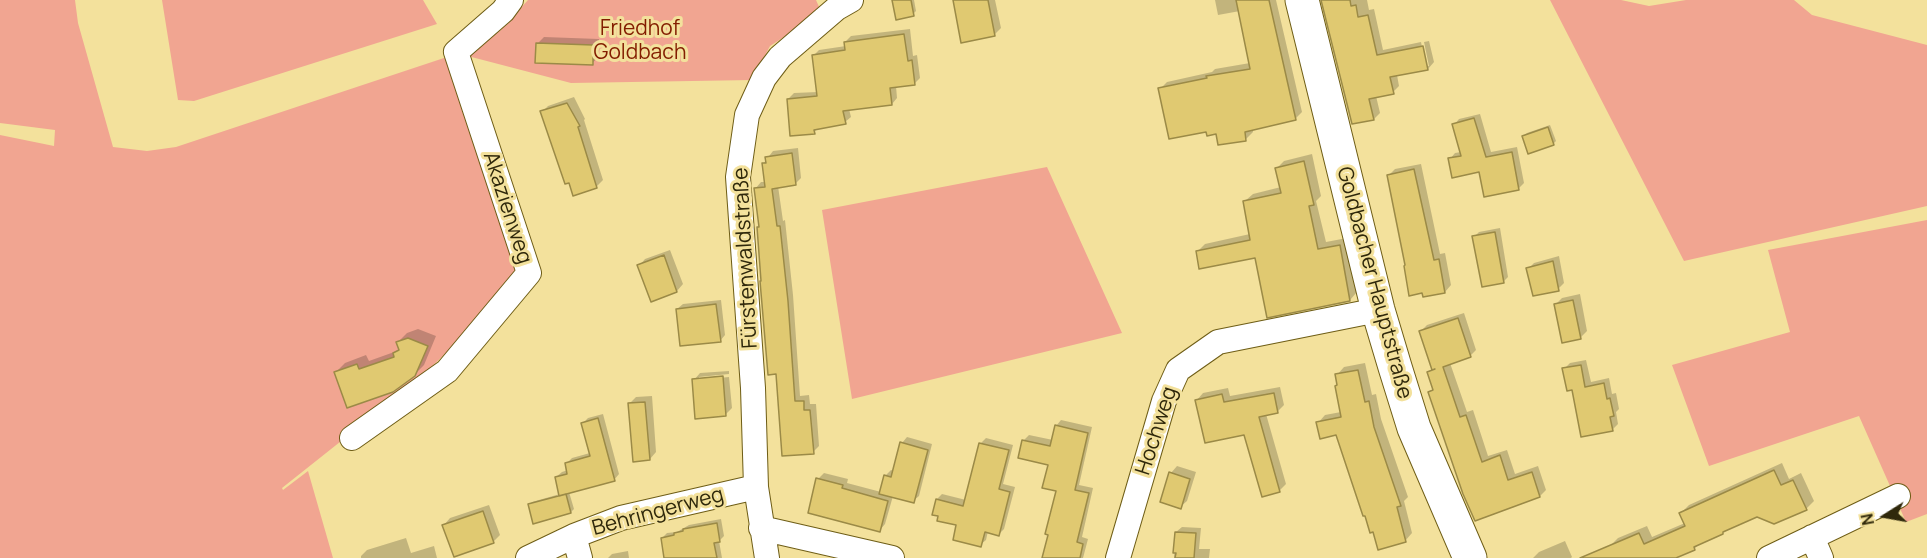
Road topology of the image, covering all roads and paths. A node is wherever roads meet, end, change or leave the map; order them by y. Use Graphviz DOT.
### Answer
graph roads {
  1 [pos="511,0"];
  2 [pos="1302,0"];
  3 [pos="840,3"];
  4 [pos="1378,310"];
  5 [pos="352,438"];
  6 [pos="756,487"];
  7 [pos="1898,496"];
  8 [pos="762,528"];
  9 [pos="577,547"];
  10 [pos="1817,548"];
  11 [pos="528,558"];
  12 [pos="767,558"];
  13 [pos="892,558"];
  14 [pos="1118,558"];
  15 [pos="1470,558"];
  16 [pos="1769,558"];
  1 -- 5 [label="street, Akazienweg"];
  2 -- 4 [label="street, Goldbacher Hauptstraße"];
  3 -- 6 [label="street, Fürstenwaldstraße"];
  4 -- 14 [label="street, Hochweg"];
  4 -- 15 [label="street, Goldbacher Hauptstraße"];
  6 -- 8 [label="street, Fürstenwaldstraße"];
  6 -- 9 [label="street, Behringerweg"];
  7 -- 10 [label="street"];
  8 -- 12 [label="street, Fürstenwaldstraße"];
  8 -- 13 [label="street"];
  9 -- 11 [label="street, Behringerweg"];
  10 -- 16 [label="street"];
}
